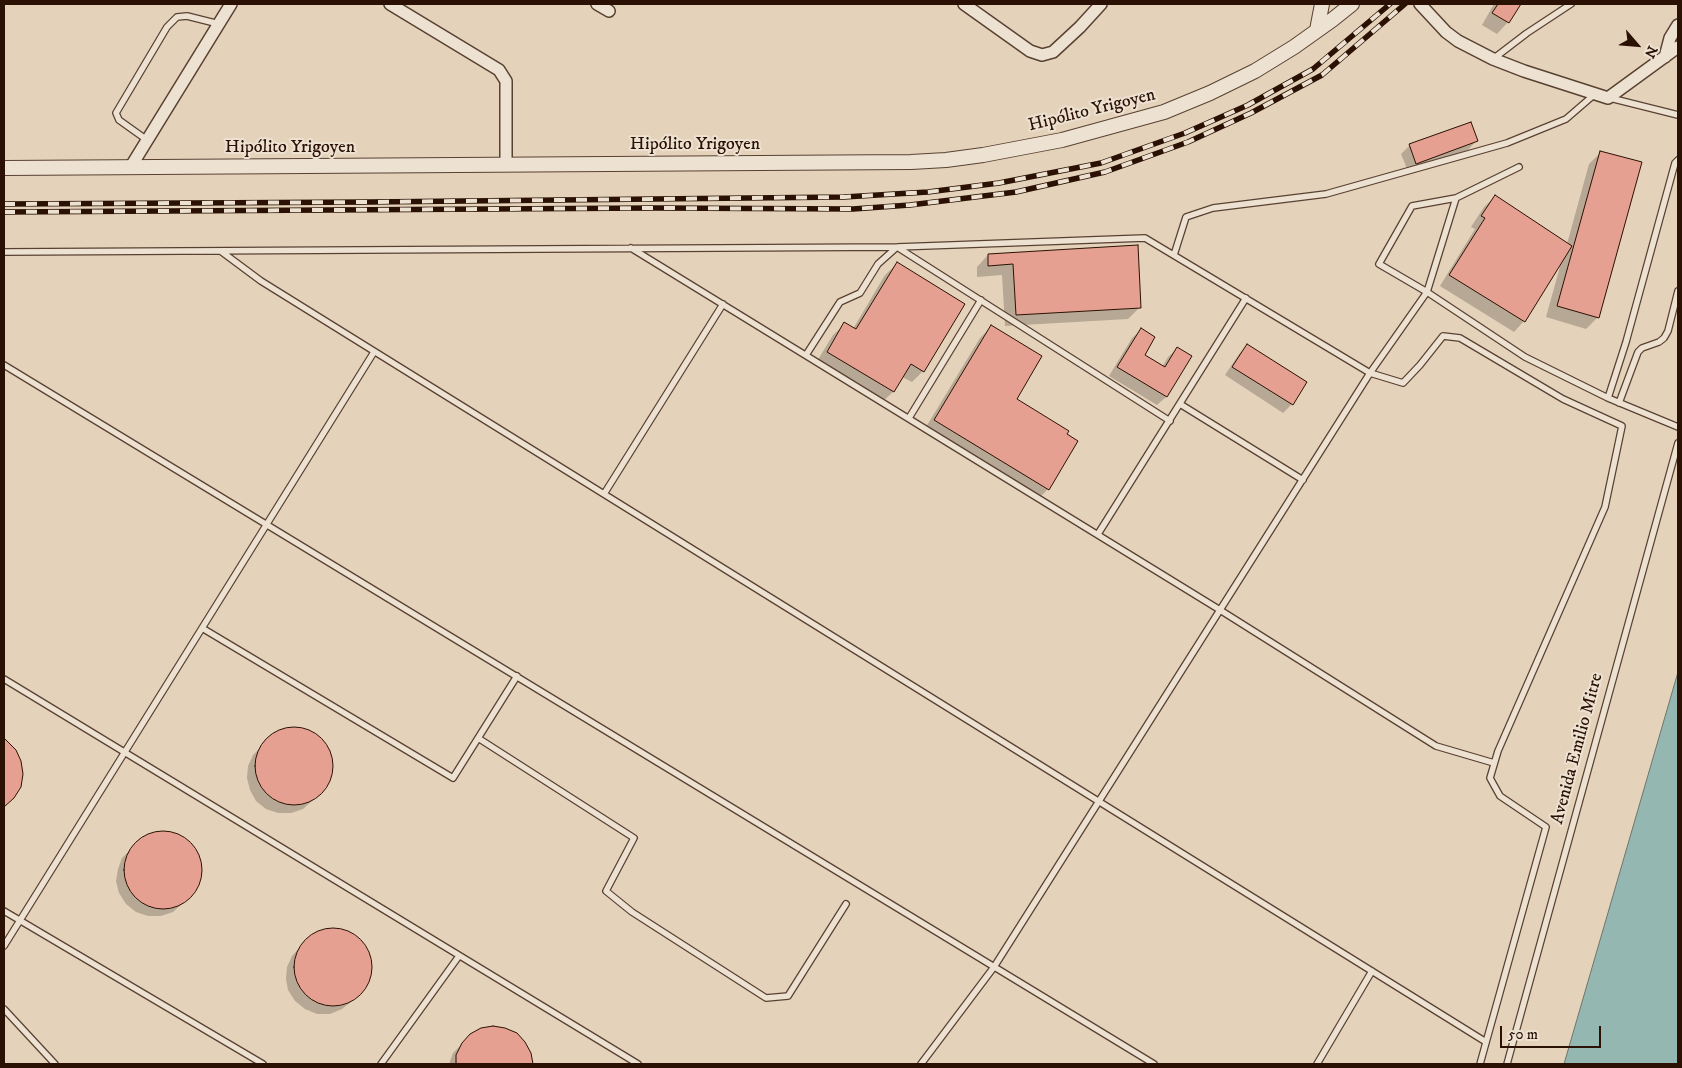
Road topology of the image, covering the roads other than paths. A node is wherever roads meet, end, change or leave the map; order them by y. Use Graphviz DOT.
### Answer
graph roads {
  1 [pos="232,4"];
  2 [pos="390,4"];
  3 [pos="597,4"];
  4 [pos="964,4"];
  5 [pos="1101,4"];
  6 [pos="1322,4"];
  7 [pos="1352,4"];
  8 [pos="1420,4"];
  9 [pos="1571,4"];
  10 [pos="609,11"];
  11 [pos="219,24"];
  12 [pos="1678,25"];
  13 [pos="1317,30"];
  14 [pos="1678,47"];
  15 [pos="1665,57"];
  16 [pos="1493,59"];
  17 [pos="1595,94"];
  18 [pos="1608,98"];
  19 [pos="1678,115"];
  20 [pos="147,140"];
  21 [pos="1678,160"];
  22 [pos="506,165"];
  23 [pos="1519,167"];
  24 [pos="4,168"];
  25 [pos="130,168"];
  26 [pos="1456,198"];
  27 [pos="897,247"];
  28 [pos="631,248"];
  29 [pos="4,252"];
  30 [pos="222,252"];
  31 [pos="1174,255"];
  32 [pos="1678,291"];
  33 [pos="1427,292"];
  34 [pos="1246,298"];
  35 [pos="981,300"];
  36 [pos="723,304"];
  37 [pos="374,352"];
  38 [pos="806,355"];
  39 [pos="4,364"];
  40 [pos="1370,373"];
  41 [pos="1608,398"];
  42 [pos="1619,403"];
  43 [pos="1180,404"];
  44 [pos="909,418"];
  45 [pos="1170,421"];
  46 [pos="1678,427"];
  47 [pos="1678,443"];
  48 [pos="1302,480"];
  49 [pos="604,494"];
  50 [pos="267,524"];
  51 [pos="1098,534"];
  52 [pos="1220,610"];
  53 [pos="202,628"];
  54 [pos="517,676"];
  55 [pos="4,679"];
  56 [pos="478,738"];
  57 [pos="124,752"];
  58 [pos="1494,763"];
  59 [pos="1099,802"];
  60 [pos="846,904"];
  61 [pos="4,911"];
  62 [pos="20,920"];
  63 [pos="4,946"];
  64 [pos="459,956"];
  65 [pos="994,967"];
  66 [pos="1372,971"];
  67 [pos="4,1009"];
  68 [pos="1486,1042"];
  69 [pos="55,1064"];
  70 [pos="263,1064"];
  71 [pos="381,1064"];
  72 [pos="638,1064"];
  73 [pos="921,1064"];
  74 [pos="1154,1064"];
  75 [pos="1316,1064"];
  76 [pos="1480,1064"];
  77 [pos="1507,1064"];
  1 -- 11 [label="street"];
  2 -- 22 [label="street"];
  3 -- 10 [label="street"];
  4 -- 5 [label="street"];
  6 -- 13 [label="street"];
  7 -- 13 [label="street, Hipólito Yrigoyen"];
  8 -- 16 [label="street"];
  9 -- 16 [label="lane"];
  11 -- 20 [label="street"];
  11 -- 20 [label="lane"];
  12 -- 15 [label="street"];
  13 -- 22 [label="street, Hipólito Yrigoyen"];
  14 -- 15 [label="street"];
  15 -- 18 [label="street"];
  16 -- 17 [label="street"];
  17 -- 18 [label="street"];
  17 -- 31 [label="lane"];
  18 -- 19 [label="lane"];
  20 -- 25 [label="street"];
  21 -- 41 [label="lane"];
  22 -- 25 [label="street, Hipólito Yrigoyen"];
  23 -- 26 [label="lane"];
  24 -- 25 [label="street, Hipólito Yrigoyen"];
  26 -- 33 [label="lane"];
  26 -- 33 [label="lane"];
  27 -- 28 [label="lane"];
  27 -- 31 [label="lane"];
  27 -- 35 [label="lane"];
  27 -- 38 [label="lane"];
  28 -- 30 [label="lane"];
  28 -- 36 [label="lane"];
  29 -- 30 [label="lane"];
  30 -- 37 [label="lane"];
  31 -- 34 [label="lane"];
  32 -- 42 [label="lane"];
  33 -- 40 [label="lane"];
  33 -- 41 [label="lane"];
  34 -- 40 [label="lane"];
  34 -- 43 [label="lane"];
  35 -- 44 [label="lane"];
  35 -- 45 [label="lane"];
  36 -- 38 [label="lane"];
  36 -- 49 [label="lane"];
  37 -- 49 [label="lane"];
  37 -- 50 [label="lane"];
  38 -- 44 [label="lane"];
  39 -- 50 [label="lane"];
  40 -- 48 [label="lane"];
  40 -- 58 [label="lane"];
  41 -- 42 [label="lane"];
  42 -- 46 [label="lane"];
  43 -- 45 [label="lane"];
  43 -- 48 [label="lane"];
  44 -- 51 [label="lane"];
  45 -- 51 [label="lane"];
  47 -- 77 [label="lane, Avenida Emilio Mitre"];
  48 -- 52 [label="lane"];
  49 -- 59 [label="lane"];
  50 -- 53 [label="lane"];
  50 -- 54 [label="lane"];
  51 -- 52 [label="lane"];
  52 -- 58 [label="lane"];
  52 -- 59 [label="lane"];
  53 -- 56 [label="lane"];
  53 -- 57 [label="lane"];
  54 -- 56 [label="lane"];
  54 -- 65 [label="lane"];
  55 -- 57 [label="lane"];
  56 -- 60 [label="lane"];
  57 -- 62 [label="lane"];
  57 -- 64 [label="lane"];
  58 -- 68 [label="lane"];
  59 -- 65 [label="lane"];
  59 -- 66 [label="lane"];
  61 -- 62 [label="lane"];
  62 -- 63 [label="lane"];
  62 -- 70 [label="lane"];
  64 -- 71 [label="lane"];
  64 -- 72 [label="lane"];
  65 -- 73 [label="lane"];
  65 -- 74 [label="lane"];
  66 -- 68 [label="lane"];
  66 -- 75 [label="lane"];
  67 -- 69 [label="lane"];
  68 -- 76 [label="lane"];
}
